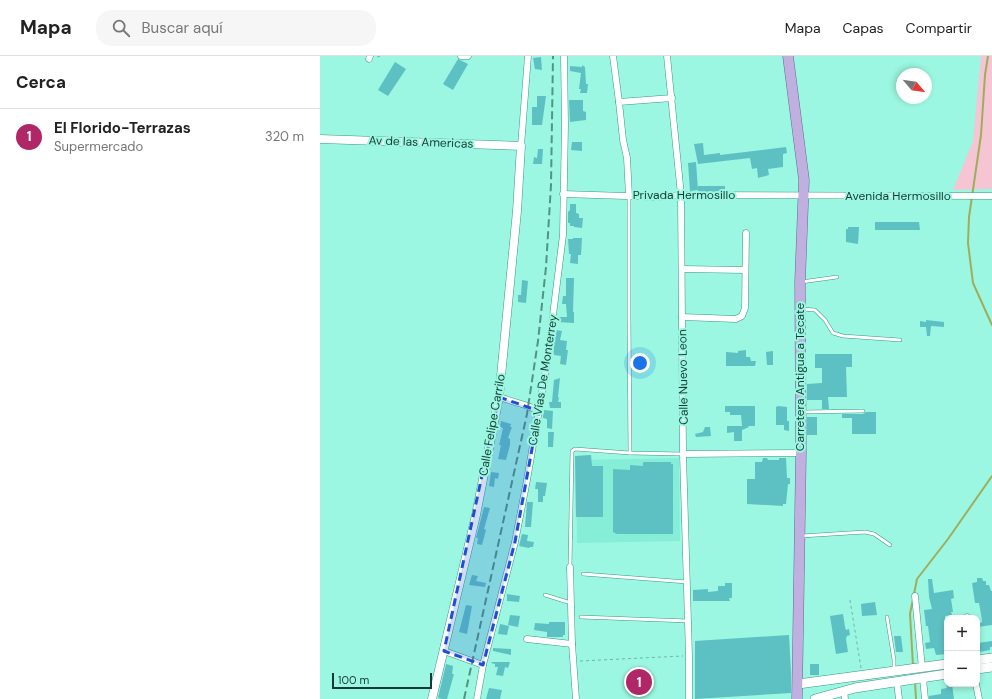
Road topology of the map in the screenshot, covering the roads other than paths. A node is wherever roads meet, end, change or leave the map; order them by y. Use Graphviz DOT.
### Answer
graph roads {
  1 [pos="461,56"];
  2 [pos="468,56"];
  3 [pos="528,56"];
  4 [pos="564,56"];
  5 [pos="613,56"];
  6 [pos="667,56"];
  7 [pos="788,56"];
  8 [pos="672,98"];
  9 [pos="619,102"];
  10 [pos="320,139"];
  11 [pos="521,146"];
  12 [pos="563,194"];
  13 [pos="681,195"];
  14 [pos="804,195"];
  15 [pos="630,196"];
  16 [pos="992,196"];
  17 [pos="746,233"];
  18 [pos="682,269"];
  19 [pos="744,270"];
  20 [pos="837,277"];
  21 [pos="800,282"];
  22 [pos="800,308"];
  23 [pos="682,317"];
  24 [pos="900,340"];
  25 [pos="499,397"];
  26 [pos="539,411"];
  27 [pos="863,411"];
  28 [pos="801,412"];
  29 [pos="801,452"];
  30 [pos="630,453"];
  31 [pos="684,454"];
  32 [pos="800,536"];
  33 [pos="890,545"];
  34 [pos="570,567"];
  35 [pos="583,574"];
  36 [pos="687,582"];
  37 [pos="545,595"];
  38 [pos="915,596"];
  39 [pos="571,603"];
  40 [pos="581,617"];
  41 [pos="887,617"];
  42 [pos="688,621"];
  43 [pos="527,639"];
  44 [pos="572,644"];
  45 [pos="444,651"];
  46 [pos="992,658"];
  47 [pos="980,660"];
  48 [pos="483,664"];
  49 [pos="944,665"];
  50 [pos="992,667"];
  51 [pos="980,669"];
  52 [pos="894,671"];
  53 [pos="920,673"];
  54 [pos="944,674"];
  55 [pos="867,675"];
  56 [pos="897,682"];
  57 [pos="798,684"];
  58 [pos="872,686"];
  59 [pos="977,687"];
  60 [pos="844,695"];
  61 [pos="432,699"];
  62 [pos="477,699"];
  63 [pos="576,699"];
  64 [pos="689,699"];
  65 [pos="797,699"];
  66 [pos="816,699"];
  67 [pos="899,699"];
  68 [pos="925,699"];
  69 [pos="979,699"];
  1 -- 2 [label="street"];
  3 -- 11 [label="street"];
  4 -- 12 [label="street, Calle Vías De Monterrey"];
  5 -- 9 [label="street"];
  6 -- 8 [label="street, Calle Nuevo Leon"];
  7 -- 14 [label="main road, Carretera Antigua a Tecate"];
  8 -- 9 [label="street"];
  8 -- 13 [label="street, Calle Nuevo Leon"];
  9 -- 15 [label="street"];
  10 -- 11 [label="street, Av de las Americas"];
  11 -- 25 [label="street, Calle Felipe Carrilo"];
  12 -- 15 [label="street, Privada Hermosillo"];
  12 -- 26 [label="street, Calle Vías De Monterrey"];
  13 -- 14 [label="street, Privada Hermosillo"];
  13 -- 15 [label="street, Privada Hermosillo"];
  13 -- 18 [label="street, Calle Nuevo Leon"];
  14 -- 16 [label="street, Avenida Hermosillo"];
  14 -- 21 [label="main road, Carretera Antigua a Tecate"];
  15 -- 30 [label="lane"];
  17 -- 19 [label="street"];
  18 -- 19 [label="street"];
  18 -- 23 [label="street, Calle Nuevo Leon"];
  19 -- 23 [label="street"];
  20 -- 21 [label="lane"];
  21 -- 22 [label="main road, Carretera Antigua a Tecate"];
  22 -- 24 [label="lane"];
  22 -- 28 [label="main road, Carretera Antigua a Tecate"];
  23 -- 31 [label="street, Calle Nuevo Leon"];
  25 -- 26 [label="street"];
  25 -- 45 [label="street, Calle Felipe Carrilo"];
  26 -- 48 [label="street, Calle Vías De Monterrey"];
  27 -- 28 [label="lane"];
  28 -- 29 [label="main road, Carretera Antigua a Tecate"];
  29 -- 31 [label="street"];
  29 -- 32 [label="main road, Carretera Antigua a Tecate"];
  30 -- 31 [label="lane"];
  30 -- 34 [label="lane"];
  31 -- 36 [label="street, Calle Nuevo Leon"];
  32 -- 33 [label="lane"];
  32 -- 57 [label="main road, Carretera Antigua a Tecate"];
  34 -- 39 [label="street"];
  35 -- 36 [label="lane"];
  36 -- 42 [label="street, Calle Nuevo Leon"];
  37 -- 39 [label="lane"];
  38 -- 53 [label="street"];
  39 -- 44 [label="street"];
  40 -- 42 [label="lane"];
  41 -- 52 [label="lane"];
  42 -- 64 [label="street, Calle Nuevo Leon"];
  43 -- 44 [label="street"];
  44 -- 63 [label="street"];
  45 -- 48 [label="street"];
  45 -- 61 [label="street, Calle Felipe Carrilo"];
  46 -- 47 [label="main road"];
  48 -- 62 [label="street, Calle Vías De Monterrey"];
  49 -- 53 [label="main road"];
  50 -- 51 [label="main road"];
  52 -- 53 [label="main road"];
  52 -- 55 [label="main road"];
  53 -- 54 [label="main road"];
  53 -- 56 [label="main road"];
  53 -- 68 [label="street"];
  55 -- 57 [label="main road"];
  55 -- 58 [label="main road"];
  56 -- 58 [label="main road"];
  56 -- 67 [label="street"];
  57 -- 65 [label="main road, Carretera Antigua a Tecate"];
  58 -- 60 [label="main road"];
  59 -- 69 [label="street"];
  60 -- 66 [label="main road"];
}
